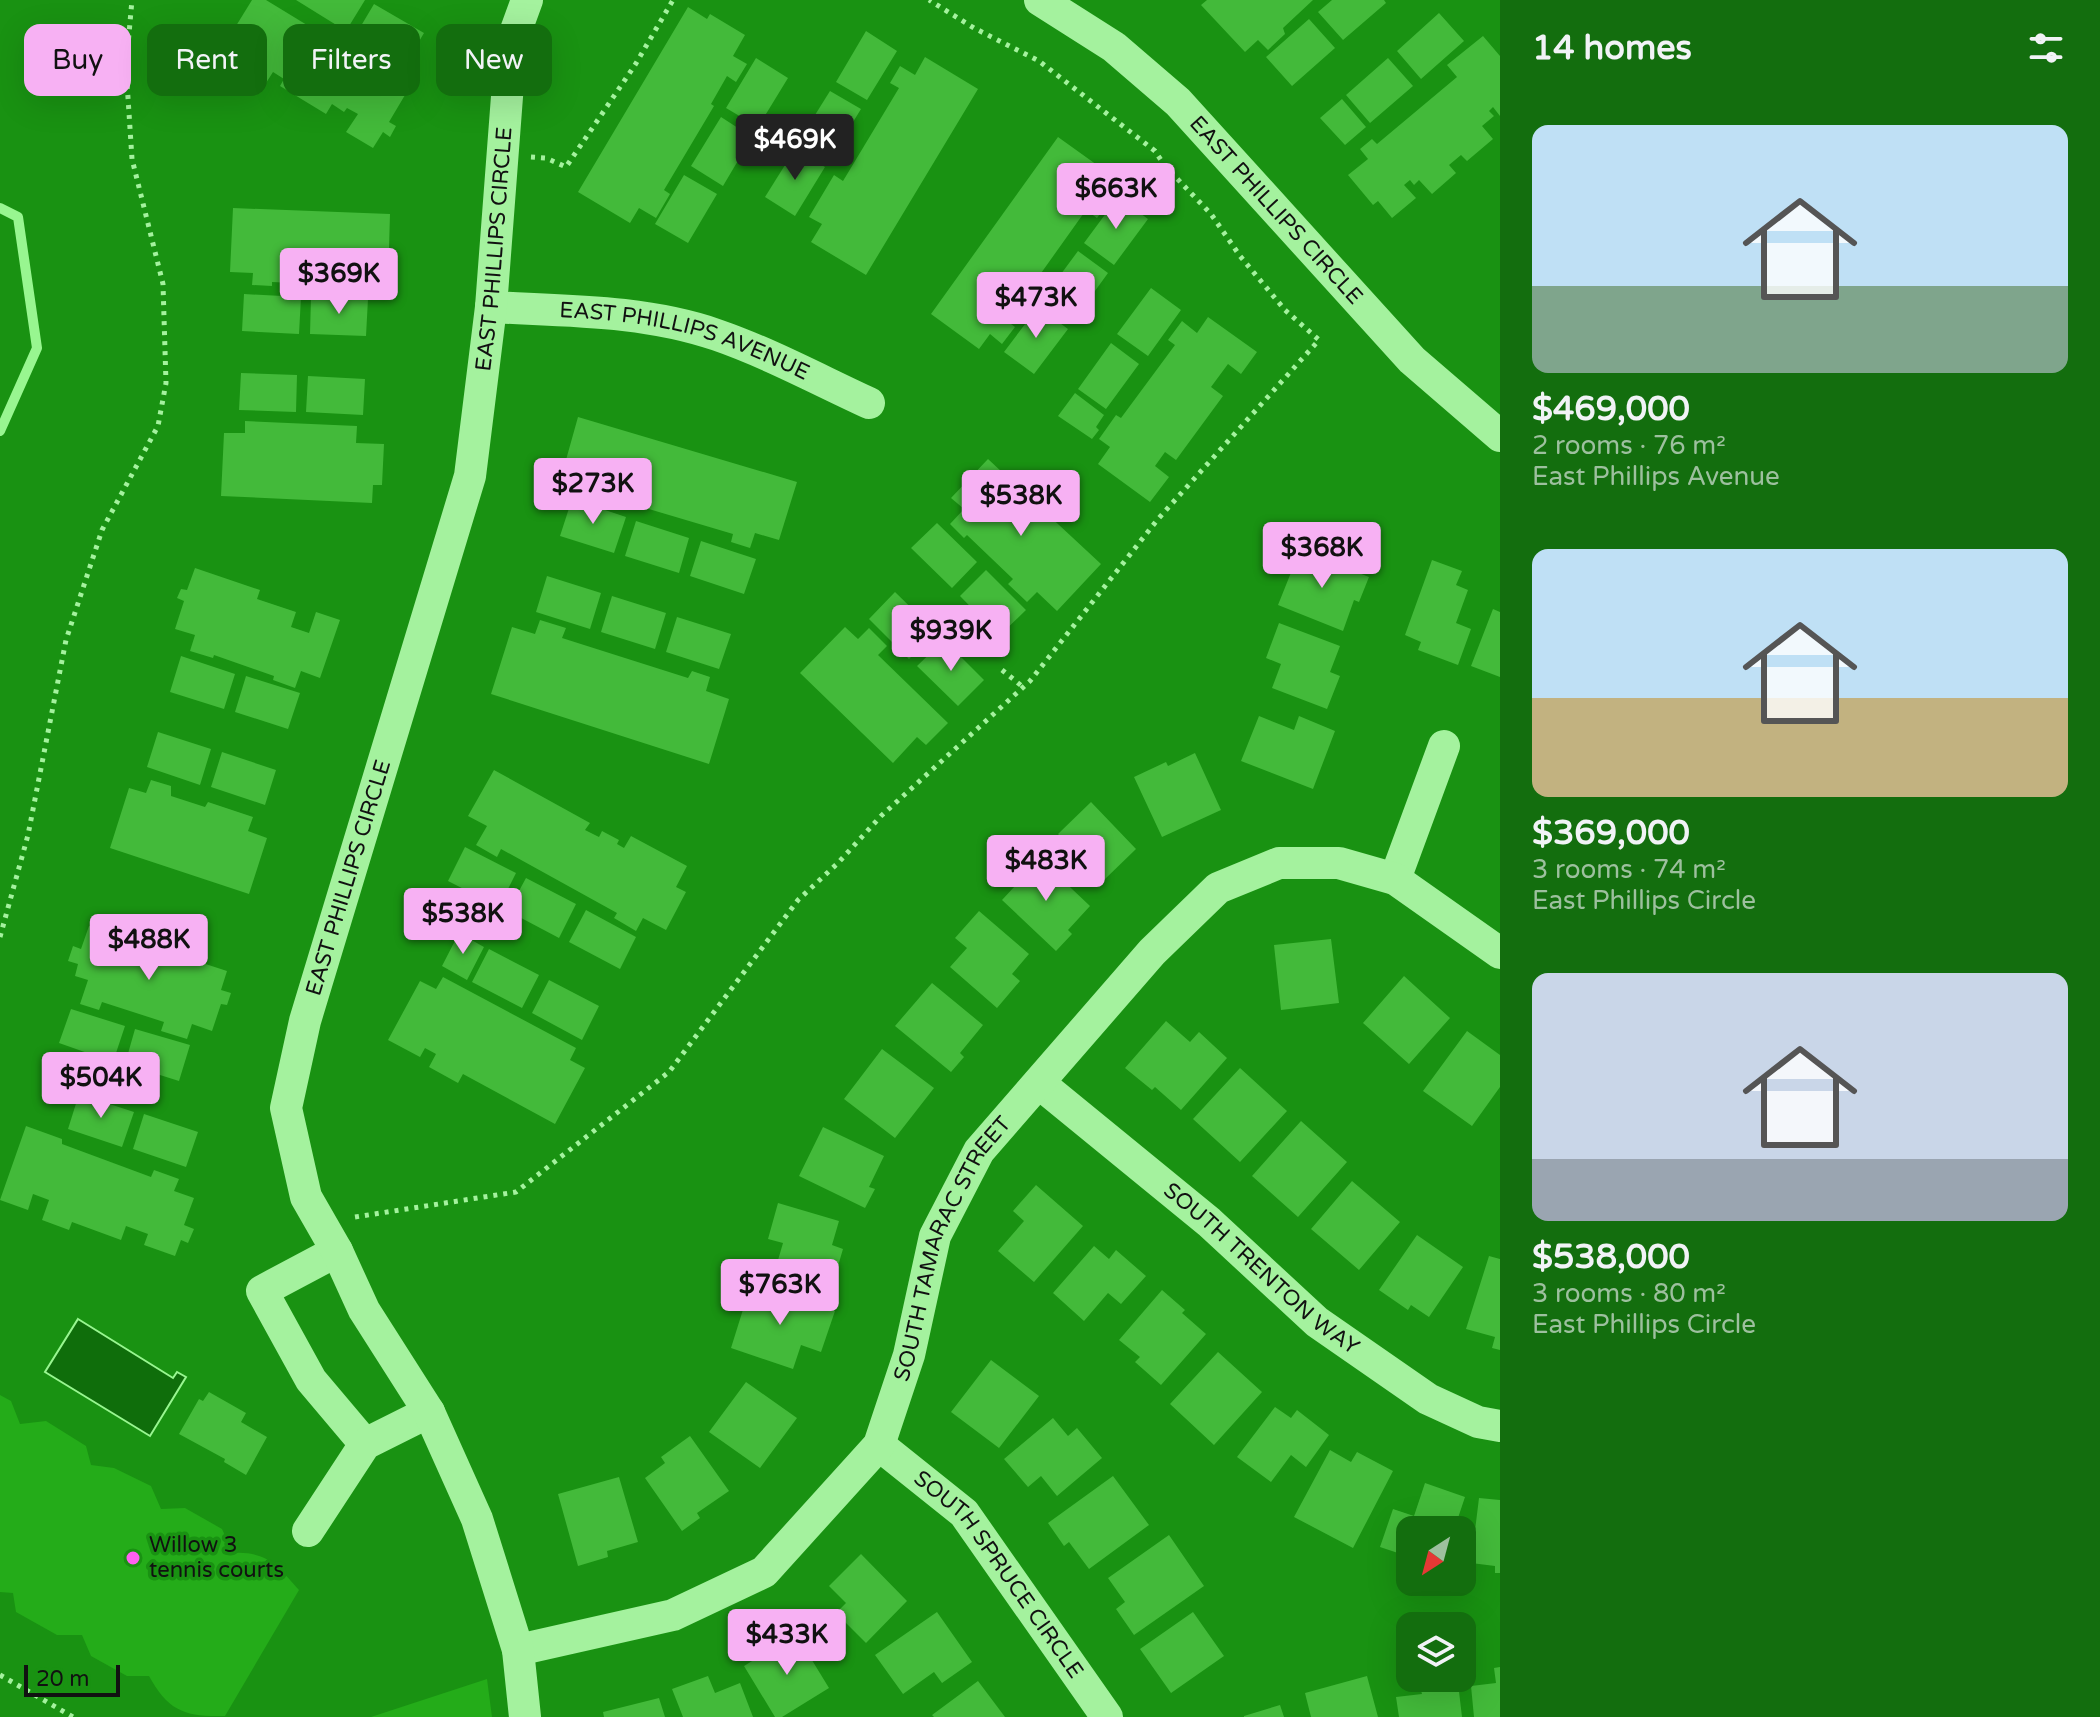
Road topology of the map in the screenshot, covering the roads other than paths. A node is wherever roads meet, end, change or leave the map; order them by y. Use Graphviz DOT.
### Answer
graph roads {
  1 [pos="527,0"];
  2 [pos="1040,0"];
  3 [pos="491,307"];
  4 [pos="869,403"];
  5 [pos="1500,436"];
  6 [pos="1444,746"];
  7 [pos="1395,879"];
  8 [pos="1500,953"];
  9 [pos="1039,1083"];
  10 [pos="330,1240"];
  11 [pos="429,1412"];
  12 [pos="1500,1426"];
  13 [pos="365,1444"];
  14 [pos="879,1445"];
  15 [pos="308,1531"];
  16 [pos="518,1650"];
  17 [pos="525,1717"];
  18 [pos="1107,1717"];
  1 -- 3 [label="street, EAST PHILLIPS CIRCLE"];
  2 -- 5 [label="street, EAST PHILLIPS CIRCLE"];
  3 -- 4 [label="street, EAST PHILLIPS AVENUE"];
  3 -- 10 [label="street, EAST PHILLIPS CIRCLE"];
  6 -- 7 [label="street"];
  7 -- 8 [label="street, SOUTH TAMARAC STREET"];
  7 -- 9 [label="street, SOUTH TAMARAC STREET"];
  9 -- 12 [label="street, SOUTH TRENTON WAY"];
  9 -- 14 [label="street, SOUTH TAMARAC STREET"];
  10 -- 11 [label="street, EAST PHILLIPS CIRCLE"];
  10 -- 13 [label="street"];
  11 -- 13 [label="street"];
  11 -- 16 [label="street, EAST PHILLIPS CIRCLE"];
  13 -- 15 [label="street"];
  14 -- 16 [label="street, SOUTH TAMARAC STREET"];
  14 -- 18 [label="street, SOUTH SPRUCE CIRCLE"];
  16 -- 17 [label="street, EAST PHILLIPS CIRCLE"];
}
